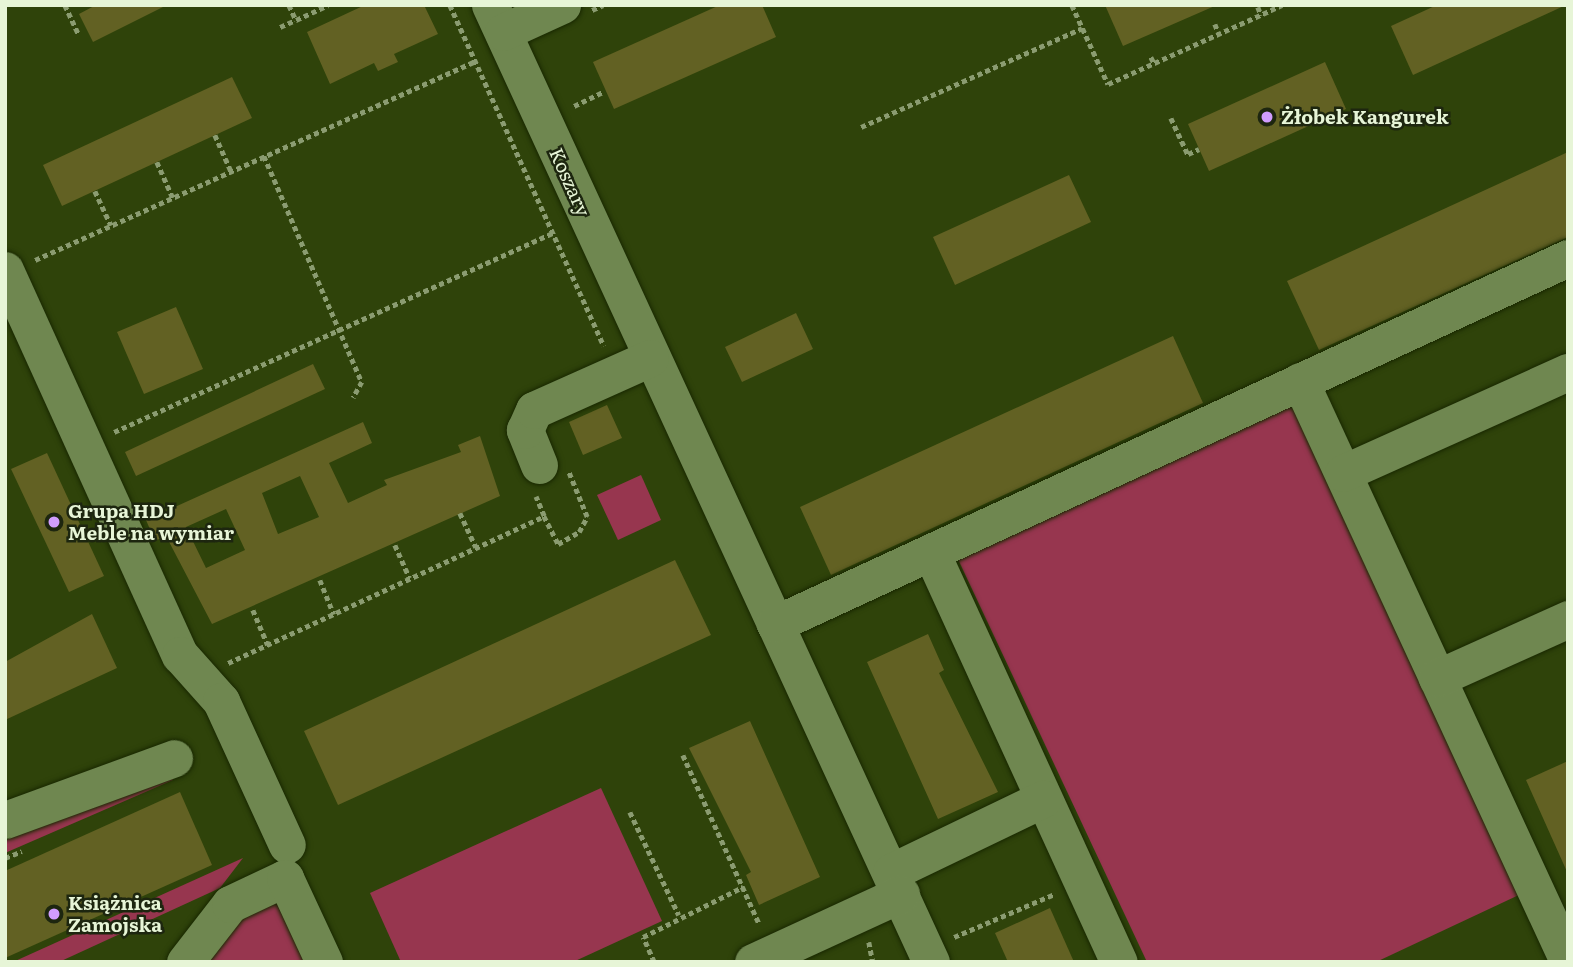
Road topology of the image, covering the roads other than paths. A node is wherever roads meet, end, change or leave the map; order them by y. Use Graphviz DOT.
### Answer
graph roads {
  1 [pos="562,5"];
  2 [pos="497,18"];
  3 [pos="1568,258"];
  4 [pos="6,271"];
  5 [pos="650,358"];
  6 [pos="1568,372"];
  7 [pos="1300,381"];
  8 [pos="544,469"];
  9 [pos="1343,473"];
  10 [pos="931,552"];
  11 [pos="1568,619"];
  12 [pos="775,624"];
  13 [pos="1437,678"];
  14 [pos="174,758"];
  15 [pos="1044,799"];
  16 [pos="5,820"];
  17 [pos="287,845"];
  18 [pos="896,883"];
  19 [pos="1554,897"];
  20 [pos="928,955"];
  21 [pos="763,957"];
  22 [pos="1568,961"];
  23 [pos="185,962"];
  24 [pos="324,962"];
  25 [pos="1119,962"];
  1 -- 2 [label="street"];
  2 -- 5 [label="street, Koszary"];
  3 -- 7 [label="street"];
  4 -- 17 [label="street"];
  5 -- 8 [label="street"];
  5 -- 12 [label="street, Koszary"];
  6 -- 9 [label="street"];
  7 -- 9 [label="street"];
  7 -- 10 [label="street"];
  9 -- 13 [label="street"];
  10 -- 12 [label="street"];
  10 -- 15 [label="street"];
  11 -- 13 [label="street"];
  12 -- 18 [label="street, Koszary"];
  13 -- 19 [label="street"];
  14 -- 16 [label="street"];
  15 -- 18 [label="street"];
  15 -- 25 [label="street"];
  18 -- 20 [label="street, Koszary"];
  18 -- 21 [label="street"];
  19 -- 22 [label="street"];
  23 -- 24 [label="street"];
}
